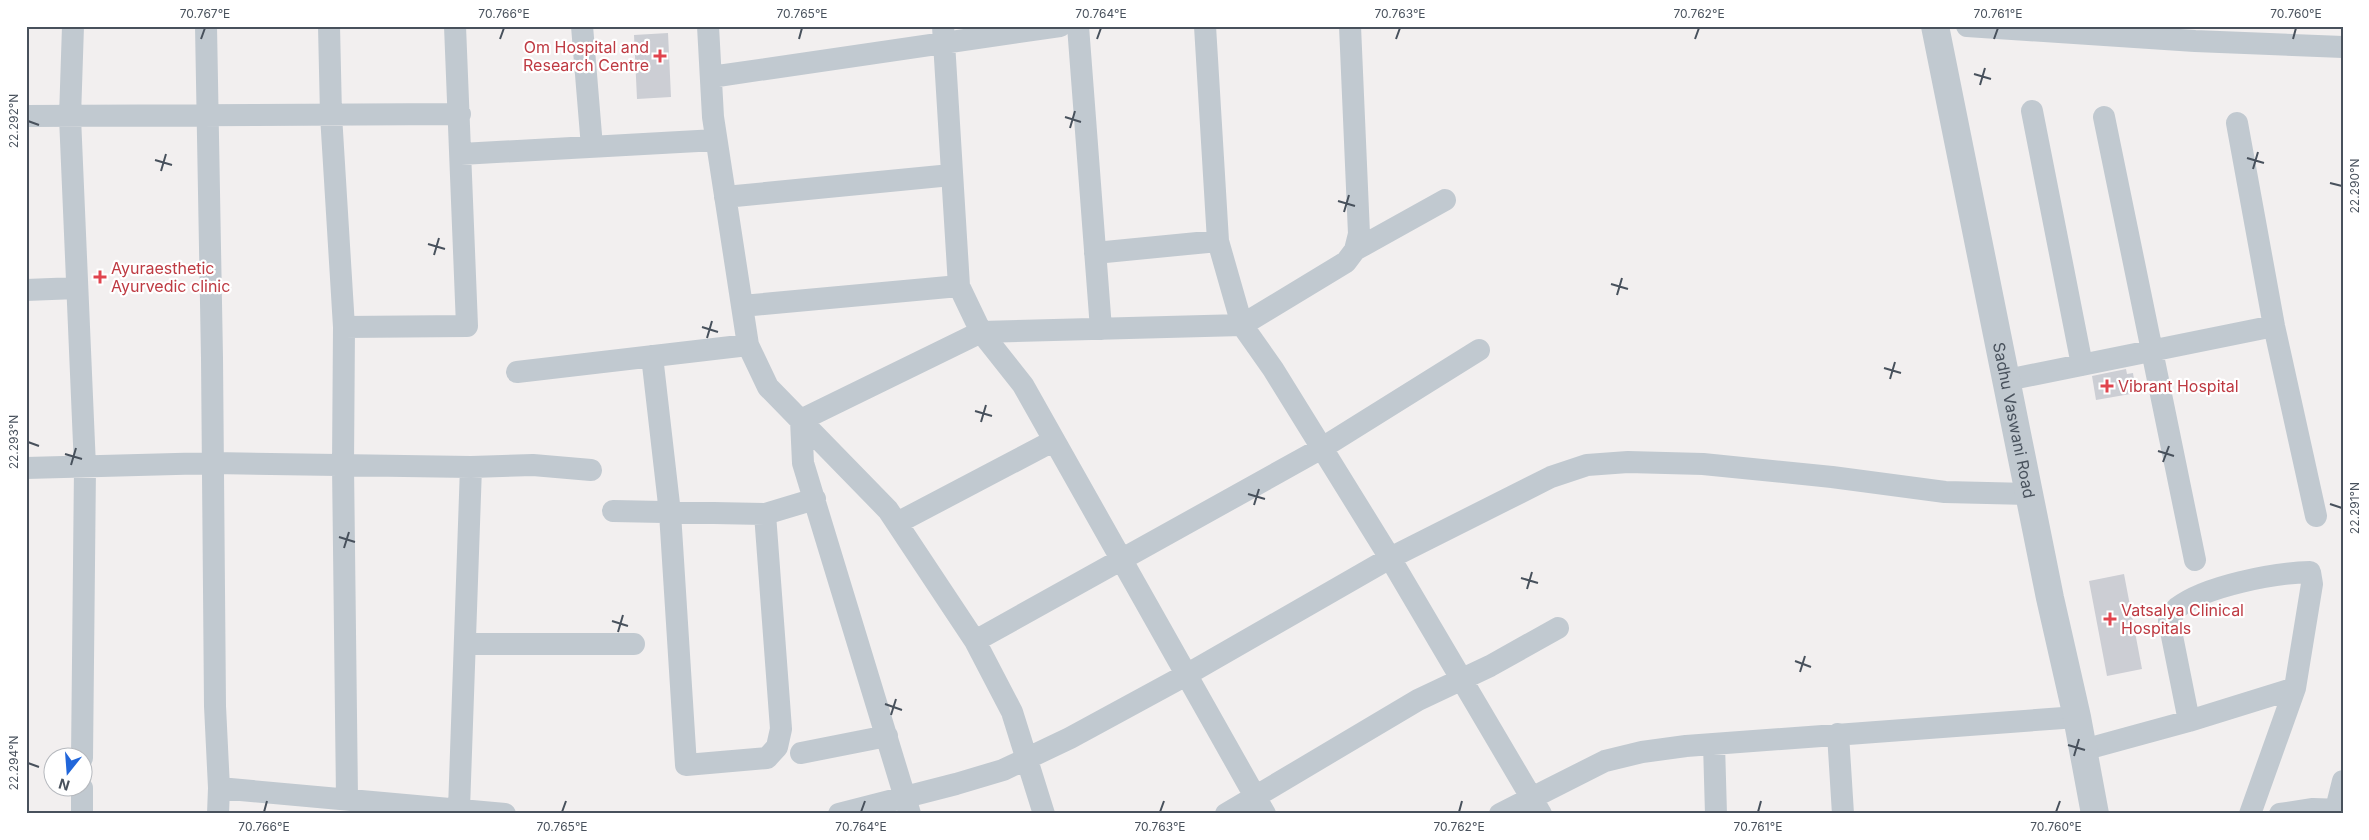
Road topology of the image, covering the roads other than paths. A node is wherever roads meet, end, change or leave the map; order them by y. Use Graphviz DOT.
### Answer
graph roads {
  1 [pos="73,26"];
  2 [pos="206,26"];
  3 [pos="329,26"];
  4 [pos="455,26"];
  5 [pos="582,26"];
  6 [pos="708,26"];
  7 [pos="1060,26"];
  8 [pos="1078,26"];
  9 [pos="1205,26"];
  10 [pos="1350,26"];
  11 [pos="1935,26"];
  12 [pos="1967,26"];
  13 [pos="2038,29"];
  14 [pos="2066,30"];
  15 [pos="943,34"];
  16 [pos="2196,34"];
  17 [pos="2343,47"];
  18 [pos="710,77"];
  19 [pos="2032,111"];
  20 [pos="460,114"];
  21 [pos="331,115"];
  22 [pos="26,116"];
  23 [pos="208,116"];
  24 [pos="70,117"];
  25 [pos="2104,117"];
  26 [pos="2237,124"];
  27 [pos="716,140"];
  28 [pos="592,147"];
  29 [pos="461,154"];
  30 [pos="951,175"];
  31 [pos="725,197"];
  32 [pos="1445,200"];
  33 [pos="1218,241"];
  34 [pos="1355,250"];
  35 [pos="1096,253"];
  36 [pos="959,286"];
  37 [pos="77,288"];
  38 [pos="26,290"];
  39 [pos="742,306"];
  40 [pos="1242,325"];
  41 [pos="2274,326"];
  42 [pos="344,327"];
  43 [pos="1102,329"];
  44 [pos="981,332"];
  45 [pos="748,345"];
  46 [pos="1479,350"];
  47 [pos="2153,351"];
  48 [pos="652,356"];
  49 [pos="2082,365"];
  50 [pos="517,372"];
  51 [pos="2007,380"];
  52 [pos="801,420"];
  53 [pos="1053,440"];
  54 [pos="1322,448"];
  55 [pos="213,463"];
  56 [pos="343,465"];
  57 [pos="85,467"];
  58 [pos="26,468"];
  59 [pos="471,468"];
  60 [pos="591,470"];
  61 [pos="2029,494"];
  62 [pos="815,499"];
  63 [pos="613,512"];
  64 [pos="670,513"];
  65 [pos="765,514"];
  66 [pos="2316,516"];
  67 [pos="896,523"];
  68 [pos="1390,558"];
  69 [pos="1122,559"];
  70 [pos="2195,560"];
  71 [pos="1558,628"];
  72 [pos="976,641"];
  73 [pos="465,644"];
  74 [pos="634,644"];
  75 [pos="1186,676"];
  76 [pos="1462,678"];
  77 [pos="2295,688"];
  78 [pos="2077,717"];
  79 [pos="2188,721"];
  80 [pos="1838,734"];
  81 [pos="887,736"];
  82 [pos="1714,744"];
  83 [pos="82,748"];
  84 [pos="2083,750"];
  85 [pos="800,753"];
  86 [pos="1028,758"];
  87 [pos="2343,780"];
  88 [pos="219,788"];
  89 [pos="82,798"];
  90 [pos="347,798"];
  91 [pos="907,805"];
  92 [pos="1537,805"];
  93 [pos="1260,806"];
  94 [pos="402,809"];
  95 [pos="459,809"];
  96 [pos="2339,810"];
  97 [pos="82,814"];
  98 [pos="218,814"];
  99 [pos="505,814"];
  100 [pos="839,814"];
  101 [pos="1044,814"];
  102 [pos="1226,814"];
  103 [pos="1500,814"];
  104 [pos="1716,814"];
  105 [pos="1843,814"];
  106 [pos="2095,814"];
  107 [pos="2250,814"];
  108 [pos="2280,814"];
  1 -- 24 [label="street"];
  2 -- 23 [label="street"];
  3 -- 21 [label="street"];
  4 -- 20 [label="street"];
  5 -- 28 [label="street"];
  6 -- 18 [label="street"];
  7 -- 15 [label="street"];
  8 -- 35 [label="street"];
  9 -- 33 [label="street"];
  10 -- 34 [label="street"];
  11 -- 51 [label="street, Sadhu Vaswani Road"];
  12 -- 13 [label="street"];
  13 -- 14 [label="street"];
  14 -- 16 [label="street"];
  15 -- 18 [label="street"];
  15 -- 30 [label="street"];
  16 -- 17 [label="street"];
  18 -- 27 [label="street"];
  19 -- 49 [label="street"];
  20 -- 21 [label="street"];
  20 -- 29 [label="street"];
  21 -- 23 [label="street"];
  21 -- 42 [label="street"];
  22 -- 24 [label="street"];
  23 -- 24 [label="street"];
  23 -- 55 [label="street"];
  24 -- 37 [label="street"];
  25 -- 47 [label="street"];
  26 -- 41 [label="street"];
  27 -- 28 [label="street"];
  27 -- 31 [label="street"];
  28 -- 29 [label="street"];
  29 -- 42 [label="street"];
  30 -- 31 [label="street"];
  30 -- 36 [label="street"];
  31 -- 39 [label="street"];
  32 -- 34 [label="street"];
  33 -- 35 [label="street"];
  33 -- 40 [label="street"];
  34 -- 40 [label="street"];
  35 -- 43 [label="street"];
  36 -- 39 [label="street"];
  36 -- 44 [label="street"];
  37 -- 38 [label="street"];
  37 -- 57 [label="street"];
  39 -- 45 [label="street"];
  40 -- 43 [label="street"];
  40 -- 54 [label="street"];
  41 -- 47 [label="street"];
  41 -- 66 [label="street"];
  42 -- 56 [label="street"];
  43 -- 44 [label="street"];
  44 -- 52 [label="street"];
  44 -- 53 [label="street"];
  45 -- 48 [label="street"];
  45 -- 52 [label="street"];
  46 -- 54 [label="street"];
  47 -- 49 [label="street"];
  47 -- 70 [label="street"];
  48 -- 50 [label="street"];
  48 -- 64 [label="street"];
  49 -- 51 [label="street"];
  51 -- 61 [label="street, Sadhu Vaswani Road"];
  52 -- 62 [label="street"];
  52 -- 67 [label="street"];
  53 -- 67 [label="street"];
  53 -- 69 [label="street"];
  54 -- 68 [label="street"];
  54 -- 69 [label="street"];
  55 -- 56 [label="street"];
  55 -- 57 [label="street"];
  55 -- 88 [label="street"];
  56 -- 59 [label="street"];
  56 -- 90 [label="street"];
  57 -- 58 [label="street"];
  57 -- 83 [label="street"];
  59 -- 60 [label="street"];
  59 -- 73 [label="street"];
  61 -- 68 [label="street"];
  61 -- 78 [label="street, Sadhu Vaswani Road"];
  62 -- 65 [label="street"];
  62 -- 81 [label="street"];
  63 -- 64 [label="street"];
  64 -- 65 [label="street"];
  64 -- 65 [label="street"];
  67 -- 72 [label="street"];
  68 -- 75 [label="street"];
  68 -- 76 [label="street"];
  69 -- 72 [label="street"];
  69 -- 75 [label="street"];
  71 -- 76 [label="street"];
  72 -- 86 [label="street"];
  73 -- 74 [label="street"];
  73 -- 95 [label="street"];
  75 -- 86 [label="street"];
  75 -- 93 [label="street"];
  76 -- 92 [label="street"];
  76 -- 93 [label="street"];
  77 -- 79 [label="street"];
  77 -- 79 [label="street"];
  77 -- 107 [label="street"];
  78 -- 80 [label="street"];
  78 -- 84 [label="street, Sadhu Vaswani Road"];
  79 -- 84 [label="street"];
  80 -- 82 [label="street"];
  80 -- 105 [label="street"];
  81 -- 85 [label="street"];
  81 -- 91 [label="street"];
  82 -- 92 [label="street"];
  82 -- 104 [label="street"];
  84 -- 106 [label="street, Sadhu Vaswani Road"];
  86 -- 91 [label="street"];
  86 -- 101 [label="street"];
  87 -- 96 [label="street"];
  88 -- 90 [label="street"];
  88 -- 98 [label="street"];
  89 -- 97 [label="street"];
  90 -- 94 [label="street"];
  91 -- 100 [label="street"];
  92 -- 103 [label="street"];
  93 -- 102 [label="street"];
  94 -- 95 [label="street"];
  95 -- 99 [label="street"];
  96 -- 108 [label="street"];
}
